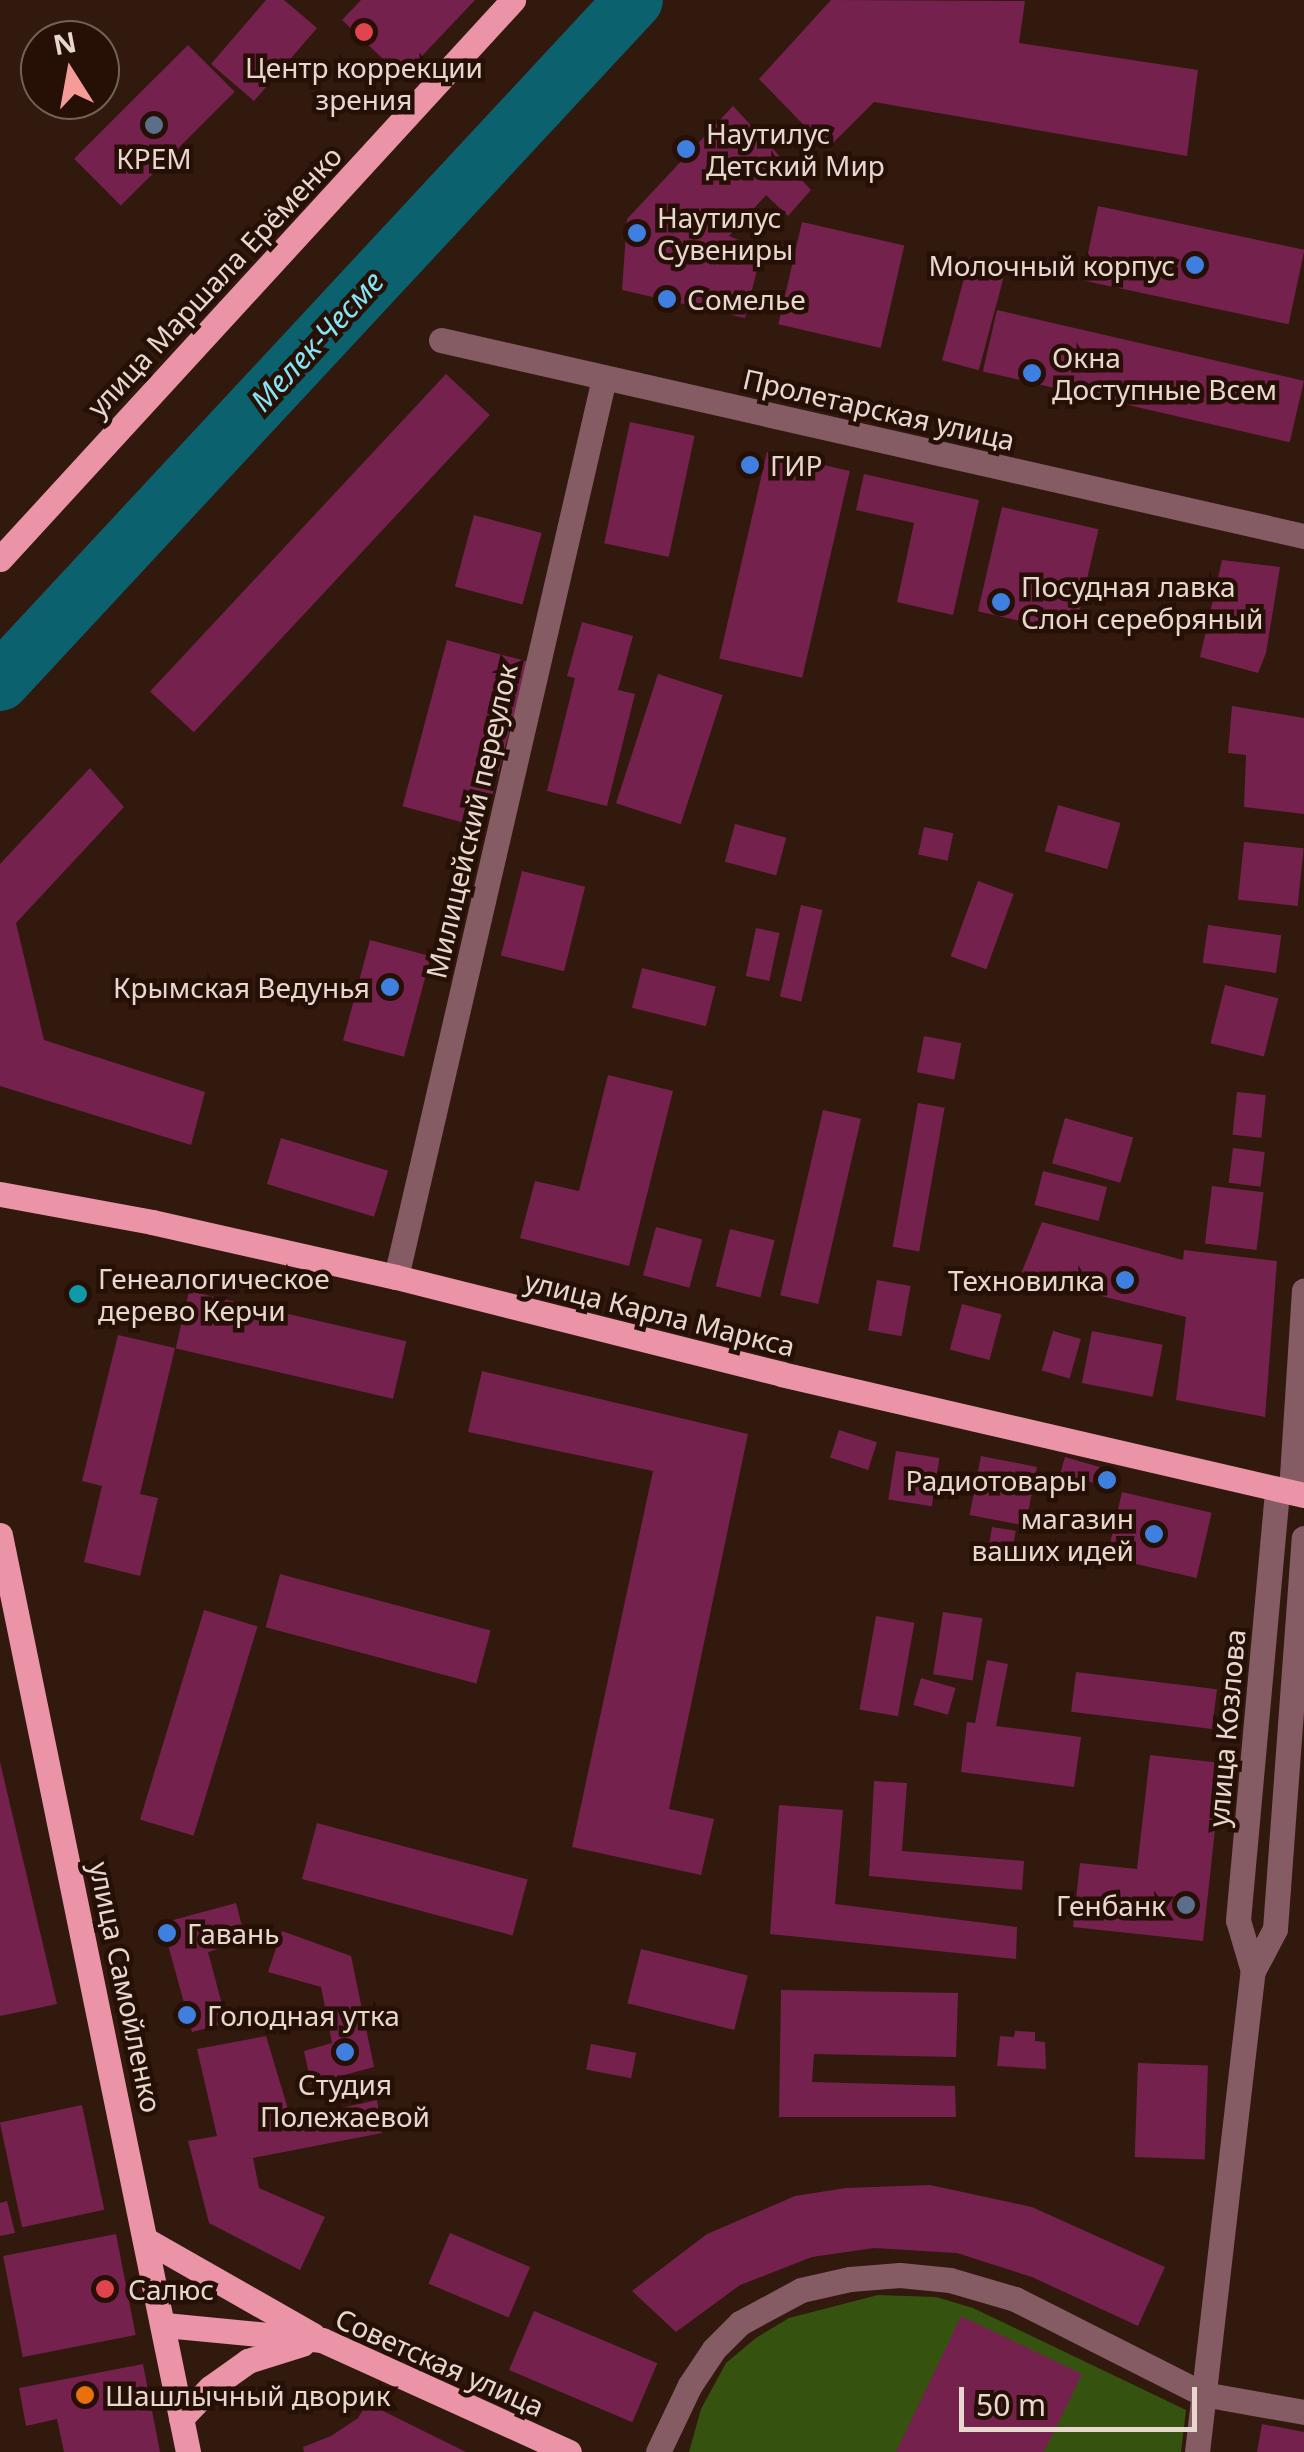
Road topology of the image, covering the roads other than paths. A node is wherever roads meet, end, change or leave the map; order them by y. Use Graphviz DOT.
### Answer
graph roads {
  1 [pos="512,0"];
  2 [pos="441,340"];
  3 [pos="604,378"];
  4 [pos="1304,536"];
  5 [pos="0,559"];
  6 [pos="0,1194"];
  7 [pos="396,1277"];
  8 [pos="1304,1290"];
  9 [pos="1291,1492"];
  10 [pos="0,1535"];
  11 [pos="1304,1538"];
  12 [pos="1253,1971"];
  13 [pos="148,2241"];
  14 [pos="165,2324"];
  15 [pos="322,2340"];
  16 [pos="1204,2394"];
  17 [pos="1304,2412"];
  18 [pos="181,2418"];
  19 [pos="188,2452"];
  20 [pos="569,2452"];
  21 [pos="658,2452"];
  22 [pos="1197,2452"];
  1 -- 5 [label="main road, улица Маршала Ерёменко"];
  2 -- 3 [label="street, Пролетарская улица"];
  3 -- 4 [label="street, Пролетарская улица"];
  3 -- 7 [label="street, Милицейский переулок"];
  6 -- 7 [label="main road, улица Карла Маркса"];
  7 -- 9 [label="main road, улица Карла Маркса"];
  8 -- 9 [label="street, улица Козлова"];
  9 -- 12 [label="street, улица Козлова"];
  10 -- 13 [label="main road, улица Самойленко"];
  11 -- 12 [label="street, улица Козлова"];
  12 -- 16 [label="street, улица Козлова"];
  13 -- 14 [label="main road, улица Самойленко"];
  13 -- 15 [label="main road"];
  14 -- 15 [label="main road, Советская улица"];
  14 -- 18 [label="main road, улица Самойленко"];
  15 -- 18 [label="main road"];
  15 -- 20 [label="main road, Советская улица"];
  16 -- 17 [label="street"];
  16 -- 21 [label="street"];
  16 -- 22 [label="street, улица Козлова"];
  18 -- 19 [label="main road, улица Самойленко"];
}
